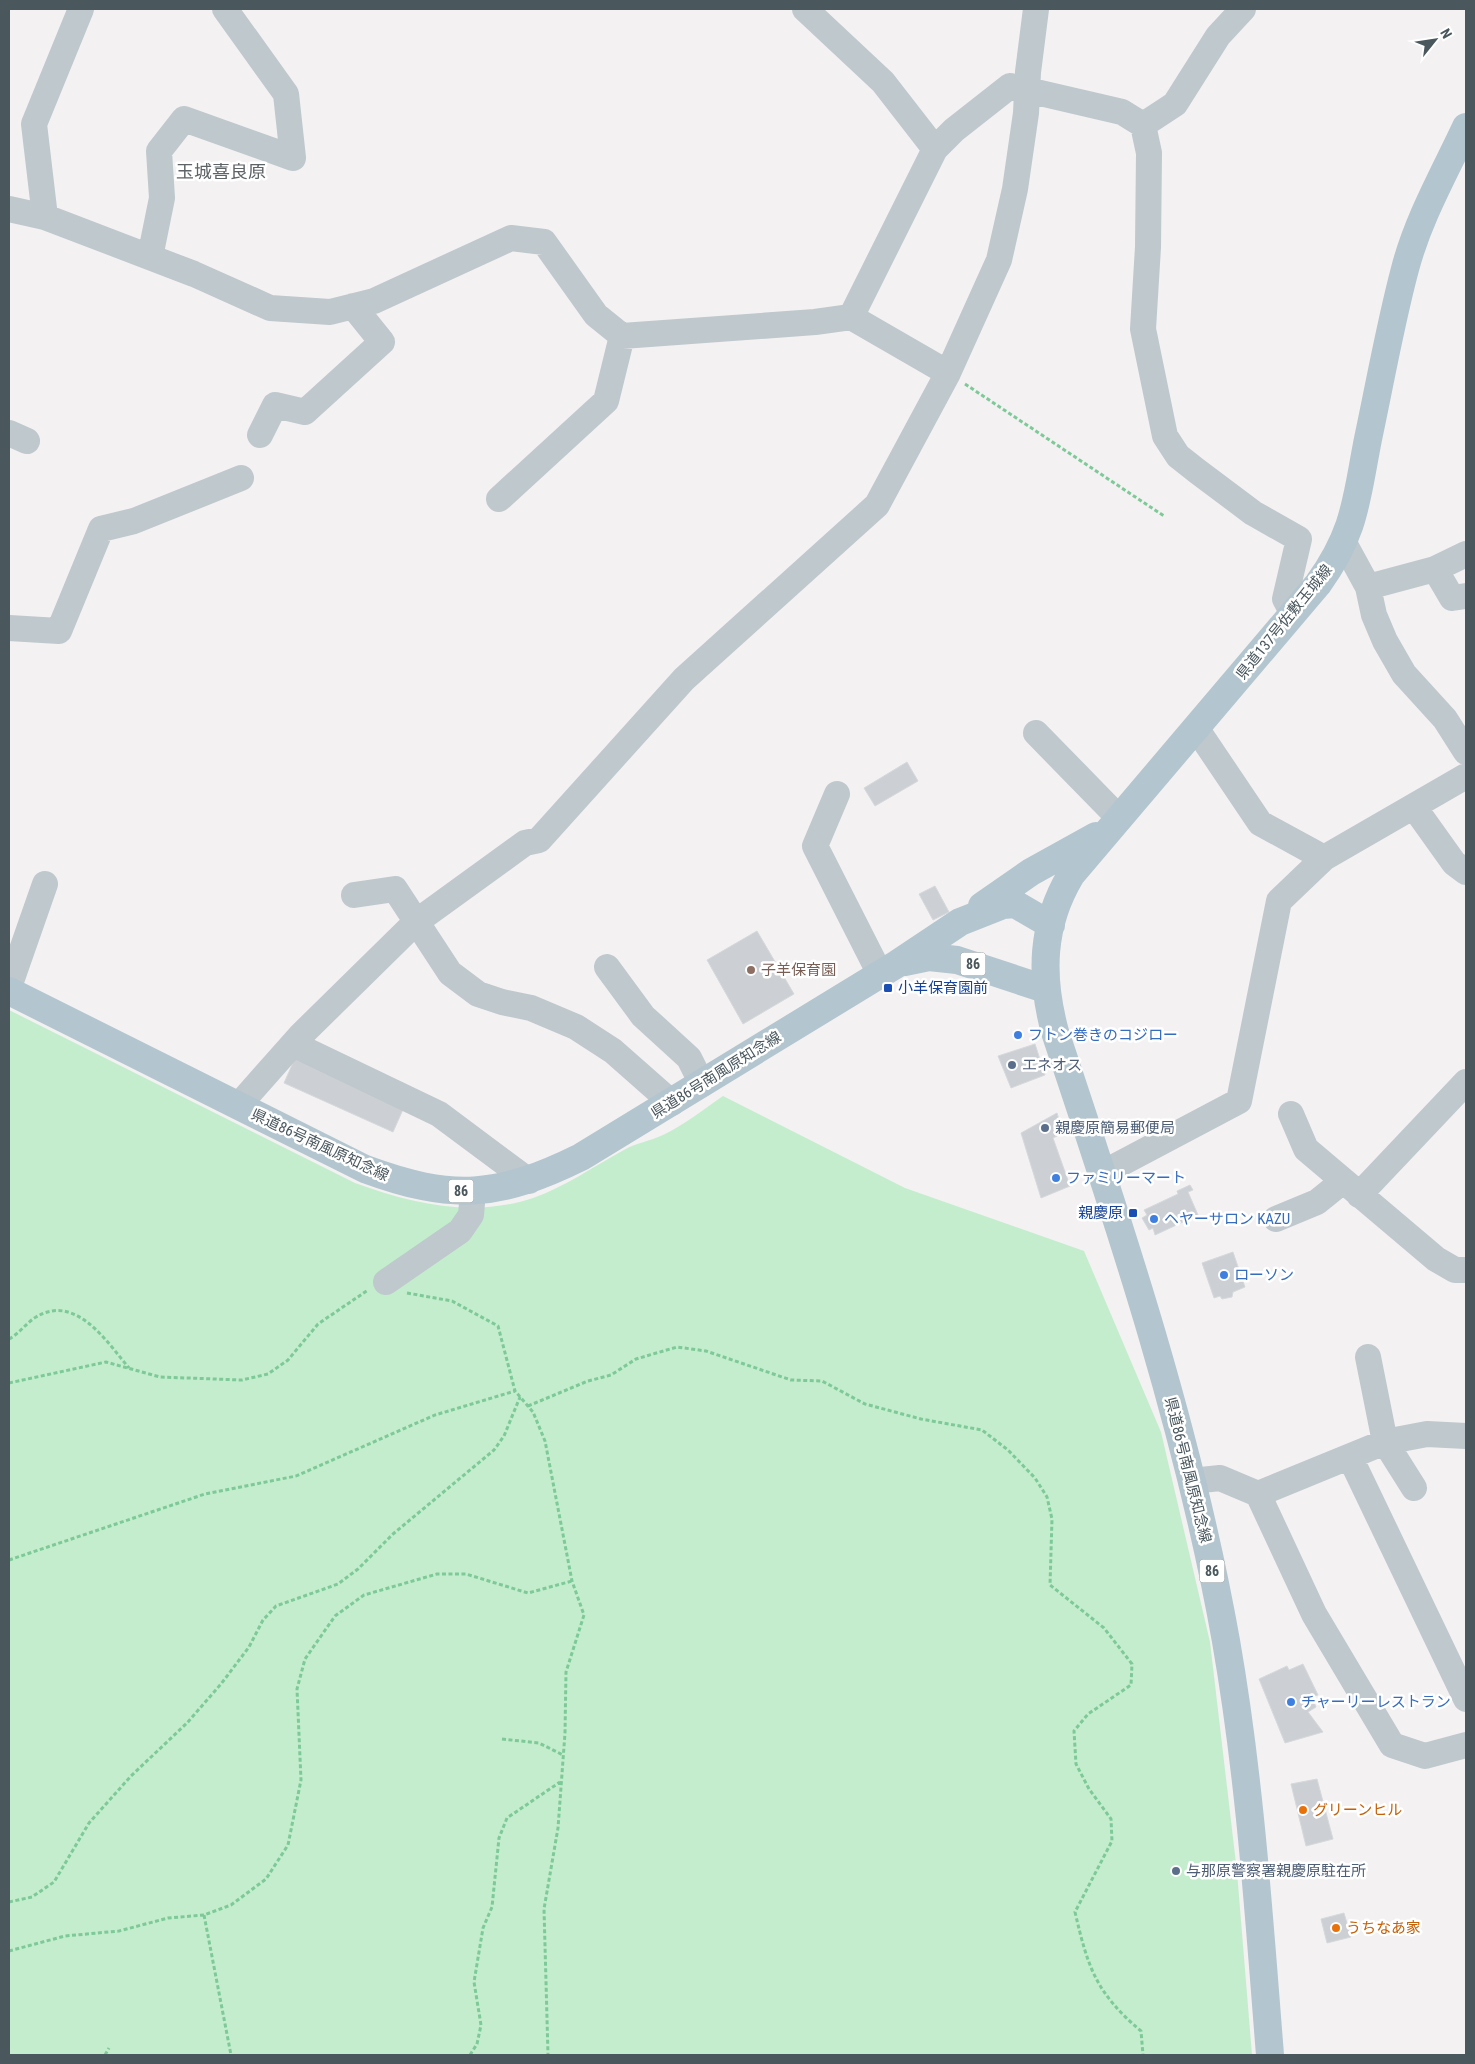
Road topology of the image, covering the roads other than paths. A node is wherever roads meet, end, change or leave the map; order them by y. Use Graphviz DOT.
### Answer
graph roads {
  1 [pos="81,9"];
  2 [pos="225,9"];
  3 [pos="805,9"];
  4 [pos="1036,9"];
  5 [pos="1243,9"];
  6 [pos="1028,89"];
  7 [pos="1143,125"];
  8 [pos="1466,127"];
  9 [pos="935,149"];
  10 [pos="9,209"];
  11 [pos="45,217"];
  12 [pos="150,258"];
  13 [pos="354,306"];
  14 [pos="850,317"];
  15 [pos="622,336"];
  16 [pos="948,373"];
  17 [pos="260,435"];
  18 [pos="241,478"];
  19 [pos="500,499"];
  20 [pos="1344,542"];
  21 [pos="1466,554"];
  22 [pos="1435,569"];
  23 [pos="1368,586"];
  24 [pos="1463,603"];
  25 [pos="1293,614"];
  26 [pos="9,628"];
  27 [pos="1196,728"];
  28 [pos="1036,733"];
  29 [pos="1466,752"];
  30 [pos="1466,776"];
  31 [pos="837,794"];
  32 [pos="1414,807"];
  33 [pos="1113,824"];
  34 [pos="1324,858"];
  35 [pos="1466,872"];
  36 [pos="45,884"];
  37 [pos="354,895"];
  38 [pos="416,922"];
  39 [pos="960,922"];
  40 [pos="1051,925"];
  41 [pos="607,967"];
  42 [pos="889,969"];
  43 [pos="9,987"];
  44 [pos="1045,989"];
  45 [pos="9,991"];
  46 [pos="293,1044"];
  47 [pos="1466,1082"];
  48 [pos="702,1084"];
  49 [pos="672,1103"];
  50 [pos="238,1106"];
  51 [pos="1292,1114"];
  52 [pos="1101,1174"];
  53 [pos="529,1181"];
  54 [pos="1351,1188"];
  55 [pos="473,1191"];
  56 [pos="1276,1218"];
  57 [pos="1466,1270"];
  58 [pos="386,1282"];
  59 [pos="1368,1357"];
  60 [pos="1466,1436"];
  61 [pos="1385,1442"];
  62 [pos="1350,1456"];
  63 [pos="1192,1480"];
  64 [pos="1414,1488"];
  65 [pos="1258,1494"];
  66 [pos="1466,1699"];
  67 [pos="1466,1745"];
  68 [pos="1270,2055"];
  1 -- 11 [label="street"];
  2 -- 12 [label="street"];
  3 -- 9 [label="street"];
  4 -- 6 [label="street"];
  5 -- 7 [label="street"];
  6 -- 7 [label="street"];
  6 -- 9 [label="street"];
  6 -- 16 [label="street"];
  7 -- 25 [label="street"];
  8 -- 20 [label="main road, 県道137号佐敷玉城線"];
  9 -- 14 [label="street"];
  10 -- 11 [label="street"];
  11 -- 12 [label="street"];
  12 -- 13 [label="street"];
  13 -- 15 [label="street"];
  13 -- 17 [label="street"];
  14 -- 15 [label="street"];
  14 -- 16 [label="street"];
  15 -- 19 [label="street"];
  16 -- 38 [label="street"];
  18 -- 26 [label="street"];
  20 -- 23 [label="street"];
  20 -- 25 [label="main road, 県道137号佐敷玉城線"];
  21 -- 22 [label="street"];
  22 -- 23 [label="street"];
  22 -- 24 [label="street"];
  23 -- 29 [label="street"];
  25 -- 27 [label="main road, 県道137号佐敷玉城線"];
  27 -- 33 [label="main road, 県道137号佐敷玉城線"];
  27 -- 34 [label="street"];
  28 -- 33 [label="street"];
  30 -- 32 [label="street"];
  31 -- 42 [label="street"];
  32 -- 34 [label="street"];
  32 -- 35 [label="street"];
  33 -- 39 [label="main road"];
  33 -- 40 [label="main road, 県道137号佐敷玉城線"];
  34 -- 52 [label="street"];
  36 -- 43 [label="street"];
  37 -- 38 [label="street"];
  38 -- 46 [label="street"];
  38 -- 49 [label="street"];
  39 -- 40 [label="main road, 県道86号南風原知念線 / 86"];
  39 -- 42 [label="main road, 県道86号南風原知念線 / 86"];
  40 -- 44 [label="main road, 県道86号南風原知念線 / 86"];
  41 -- 48 [label="street"];
  42 -- 44 [label="main road, 県道86号南風原知念線 / 86"];
  42 -- 48 [label="main road, 県道86号南風原知念線 / 86"];
  44 -- 52 [label="main road, 県道86号南風原知念線 / 86"];
  45 -- 50 [label="main road, 県道86号南風原知念線 / 86"];
  46 -- 50 [label="street"];
  46 -- 53 [label="street"];
  47 -- 54 [label="street"];
  48 -- 49 [label="main road, 県道86号南風原知念線 / 86"];
  49 -- 53 [label="main road, 県道86号南風原知念線 / 86"];
  50 -- 55 [label="main road, 県道86号南風原知念線 / 86"];
  51 -- 54 [label="street"];
  52 -- 63 [label="main road, 県道86号南風原知念線 / 86"];
  53 -- 55 [label="main road, 県道86号南風原知念線 / 86"];
  54 -- 56 [label="street"];
  54 -- 57 [label="street"];
  55 -- 58 [label="street"];
  59 -- 61 [label="street"];
  60 -- 61 [label="street"];
  61 -- 62 [label="street"];
  61 -- 64 [label="street"];
  62 -- 65 [label="street"];
  62 -- 66 [label="street"];
  63 -- 65 [label="street"];
  63 -- 68 [label="main road, 県道86号南風原知念線 / 86"];
  65 -- 67 [label="street"];
}
